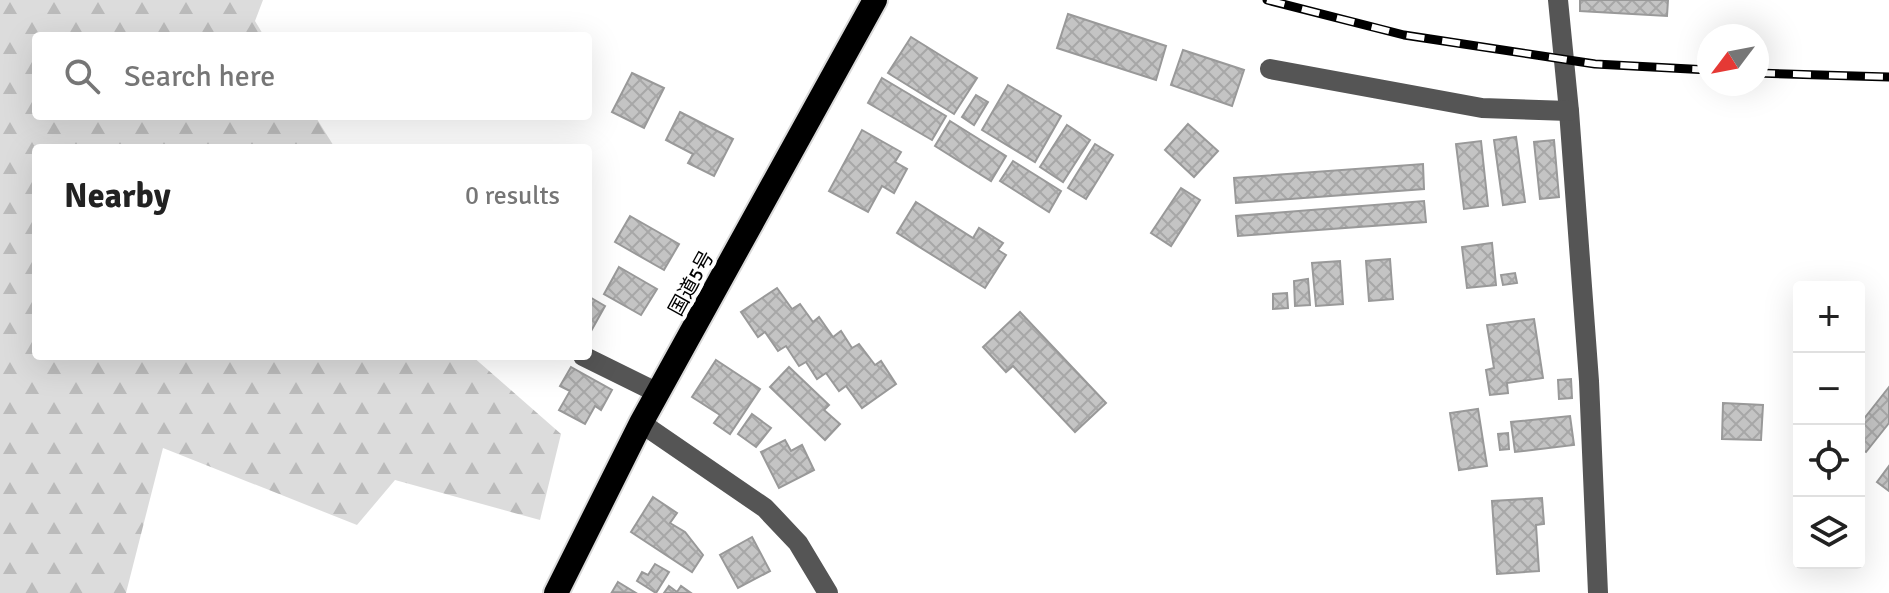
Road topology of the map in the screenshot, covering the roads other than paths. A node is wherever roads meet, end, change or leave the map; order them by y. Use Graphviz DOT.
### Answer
graph roads {
  1 [pos="875,0"];
  2 [pos="1558,0"];
  3 [pos="1270,69"];
  4 [pos="1569,111"];
  5 [pos="591,360"];
  6 [pos="658,393"];
  7 [pos="641,423"];
  8 [pos="556,593"];
  9 [pos="828,593"];
  10 [pos="1598,593"];
  1 -- 6 [label="highway, 国道5号"];
  2 -- 4 [label="street"];
  3 -- 4 [label="street"];
  4 -- 10 [label="street"];
  5 -- 6 [label="street"];
  6 -- 7 [label="highway, 国道5号"];
  7 -- 8 [label="highway, 国道5号"];
  7 -- 9 [label="street"];
}
